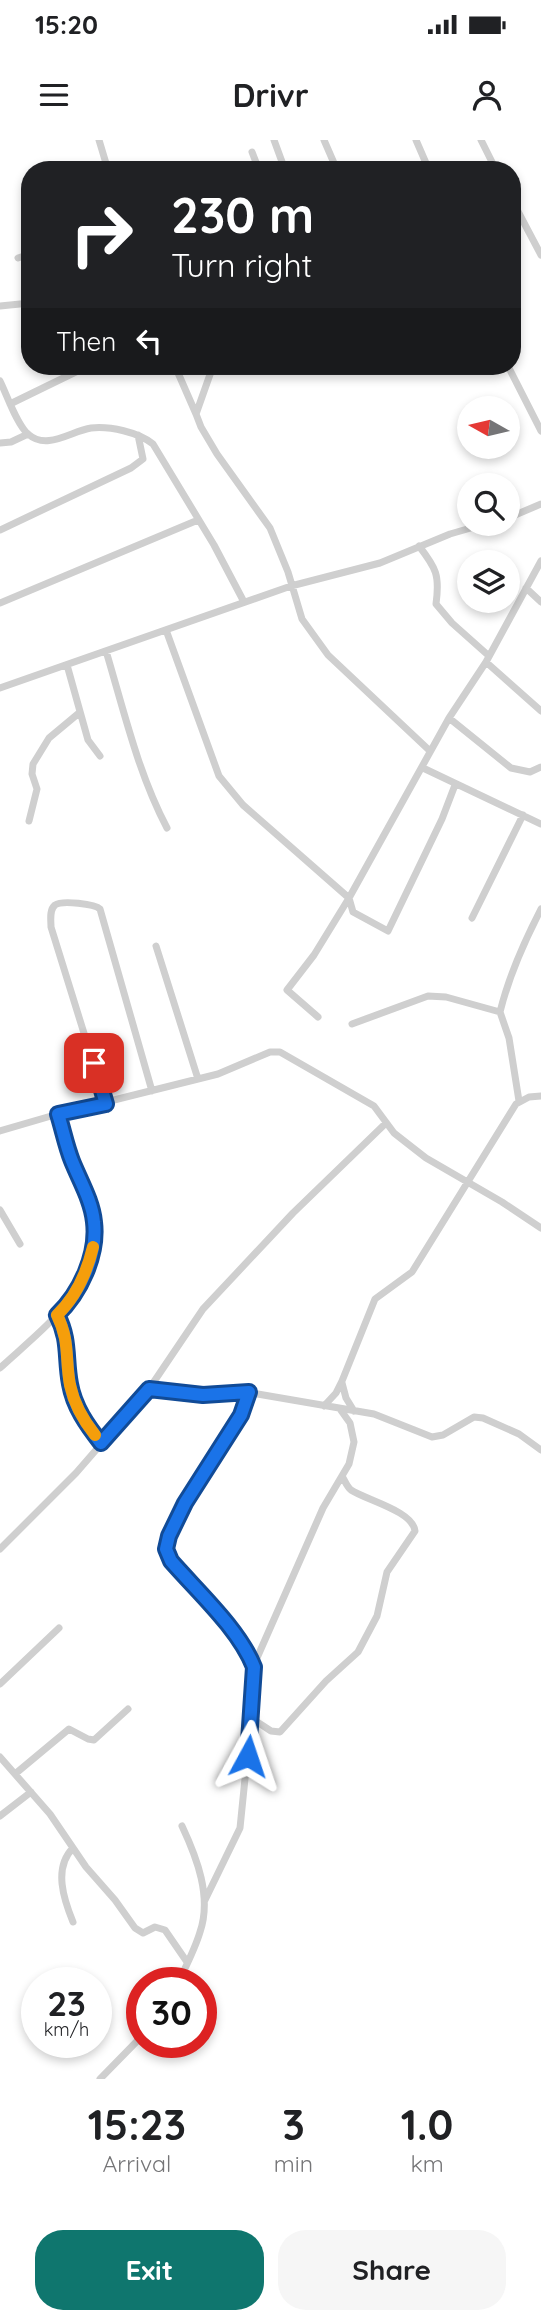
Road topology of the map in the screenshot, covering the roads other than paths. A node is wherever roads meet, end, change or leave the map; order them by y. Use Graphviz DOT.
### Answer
graph roads {
  1 [pos="99,140"];
  2 [pos="274,140"];
  3 [pos="324,140"];
  4 [pos="416,140"];
  5 [pos="481,140"];
  6 [pos="252,152"];
  7 [pos="105,161"];
  8 [pos="256,161"];
  9 [pos="282,161"];
  10 [pos="333,161"];
  11 [pos="425,161"];
  12 [pos="492,161"];
  13 [pos="521,217"];
  14 [pos="541,255"];
  15 [pos="21,257"];
  16 [pos="18,258"];
  17 [pos="21,304"];
  18 [pos="0,306"];
  19 [pos="70,375"];
  20 [pos="179,375"];
  21 [pos="210,375"];
  22 [pos="513,375"];
  23 [pos="0,381"];
  24 [pos="10,404"];
  25 [pos="196,414"];
  26 [pos="541,431"];
  27 [pos="28,434"];
  28 [pos="138,435"];
  29 [pos="0,443"];
  30 [pos="541,504"];
  31 [pos="520,513"];
  32 [pos="198,520"];
  33 [pos="0,530"];
  34 [pos="457,532"];
  35 [pos="419,546"];
  36 [pos="541,561"];
  37 [pos="291,586"];
  38 [pos="526,589"];
  39 [pos="244,602"];
  40 [pos="541,602"];
  41 [pos="0,603"];
  42 [pos="166,630"];
  43 [pos="106,651"];
  44 [pos="487,659"];
  45 [pos="66,665"];
  46 [pos="0,688"];
  47 [pos="541,711"];
  48 [pos="79,713"];
  49 [pos="449,718"];
  50 [pos="430,751"];
  51 [pos="100,756"];
  52 [pos="541,767"];
  53 [pos="423,768"];
  54 [pos="455,785"];
  55 [pos="523,815"];
  56 [pos="29,821"];
  57 [pos="541,824"];
  58 [pos="167,828"];
  59 [pos="349,898"];
  60 [pos="541,909"];
  61 [pos="472,918"];
  62 [pos="156,946"];
  63 [pos="500,1012"];
  64 [pos="318,1017"];
  65 [pos="352,1024"];
  66 [pos="198,1079"];
  67 [pos="152,1091"];
  68 [pos="541,1096"];
  69 [pos="519,1101"];
  70 [pos="106,1104"];
  71 [pos="58,1114"];
  72 [pos="386,1123"];
  73 [pos="0,1132"];
  74 [pos="467,1181"];
  75 [pos="0,1210"];
  76 [pos="541,1228"];
  77 [pos="20,1244"];
  78 [pos="57,1315"];
  79 [pos="0,1368"];
  80 [pos="342,1381"];
  81 [pos="149,1389"];
  82 [pos="249,1392"];
  83 [pos="324,1406"];
  84 [pos="340,1409"];
  85 [pos="354,1411"];
  86 [pos="101,1443"];
  87 [pos="540,1448"];
  88 [pos="342,1476"];
  89 [pos="0,1549"];
  90 [pos="59,1628"];
  91 [pos="254,1667"];
  92 [pos="0,1684"];
  93 [pos="128,1709"];
  94 [pos="251,1718"];
  95 [pos="0,1757"];
  96 [pos="15,1774"];
  97 [pos="31,1793"];
  98 [pos="0,1816"];
  99 [pos="183,1826"];
  100 [pos="73,1848"];
  101 [pos="205,1900"];
  102 [pos="73,1922"];
  103 [pos="187,1962"];
  104 [pos="185,1967"];
  105 [pos="126,2052"];
  106 [pos="100,2079"];
  1 -- 7 [label="street"];
  2 -- 9 [label="street"];
  3 -- 10 [label="street"];
  4 -- 11 [label="street"];
  5 -- 12 [label="street"];
  6 -- 8 [label="street"];
  13 -- 14 [label="street"];
  15 -- 16 [label="street"];
  17 -- 18 [label="street"];
  19 -- 24 [label="street"];
  20 -- 25 [label="street"];
  21 -- 25 [label="street"];
  22 -- 26 [label="street"];
  23 -- 24 [label="street"];
  24 -- 27 [label="street"];
  25 -- 37 [label="street"];
  27 -- 28 [label="street"];
  27 -- 29 [label="street"];
  28 -- 32 [label="street"];
  28 -- 33 [label="street"];
  30 -- 31 [label="street"];
  32 -- 39 [label="street"];
  32 -- 41 [label="street"];
  34 -- 35 [label="street"];
  35 -- 37 [label="street"];
  35 -- 44 [label="street"];
  36 -- 38 [label="street"];
  37 -- 39 [label="street"];
  37 -- 50 [label="street"];
  38 -- 40 [label="street"];
  38 -- 44 [label="street"];
  39 -- 42 [label="street"];
  42 -- 43 [label="street"];
  42 -- 59 [label="street"];
  43 -- 45 [label="street"];
  43 -- 58 [label="street"];
  44 -- 47 [label="street"];
  44 -- 49 [label="street"];
  45 -- 46 [label="street"];
  45 -- 48 [label="street"];
  48 -- 51 [label="street"];
  48 -- 56 [label="street"];
  49 -- 50 [label="street"];
  49 -- 52 [label="street"];
  50 -- 53 [label="street"];
  53 -- 54 [label="street"];
  53 -- 59 [label="street"];
  54 -- 55 [label="street"];
  54 -- 59 [label="street"];
  55 -- 57 [label="street"];
  55 -- 61 [label="street"];
  59 -- 64 [label="street"];
  60 -- 63 [label="street"];
  62 -- 66 [label="street"];
  63 -- 65 [label="street"];
  63 -- 69 [label="street"];
  66 -- 67 [label="street"];
  66 -- 72 [label="street"];
  67 -- 70 [label="street"];
  67 -- 70 [label="street"];
  68 -- 69 [label="street"];
  69 -- 74 [label="street"];
  70 -- 71 [label="street"];
  71 -- 73 [label="street"];
  71 -- 78 [label="street"];
  72 -- 74 [label="street"];
  72 -- 81 [label="street"];
  74 -- 76 [label="street"];
  74 -- 80 [label="street"];
  75 -- 77 [label="street"];
  78 -- 79 [label="street"];
  78 -- 86 [label="street"];
  80 -- 83 [label="street"];
  80 -- 85 [label="street"];
  81 -- 82 [label="street"];
  81 -- 86 [label="street"];
  82 -- 83 [label="street"];
  82 -- 91 [label="street"];
  83 -- 84 [label="street"];
  84 -- 85 [label="street"];
  84 -- 88 [label="street"];
  85 -- 87 [label="street"];
  86 -- 89 [label="street"];
  88 -- 91 [label="street"];
  88 -- 94 [label="street"];
  90 -- 92 [label="street"];
  91 -- 94 [label="street"];
  93 -- 96 [label="street"];
  94 -- 101 [label="street"];
  95 -- 96 [label="street"];
  96 -- 97 [label="street"];
  97 -- 98 [label="street"];
  97 -- 100 [label="street"];
  99 -- 101 [label="street"];
  100 -- 102 [label="street"];
  100 -- 103 [label="street"];
  101 -- 103 [label="street"];
  103 -- 104 [label="street"];
  105 -- 106 [label="street"];
}
